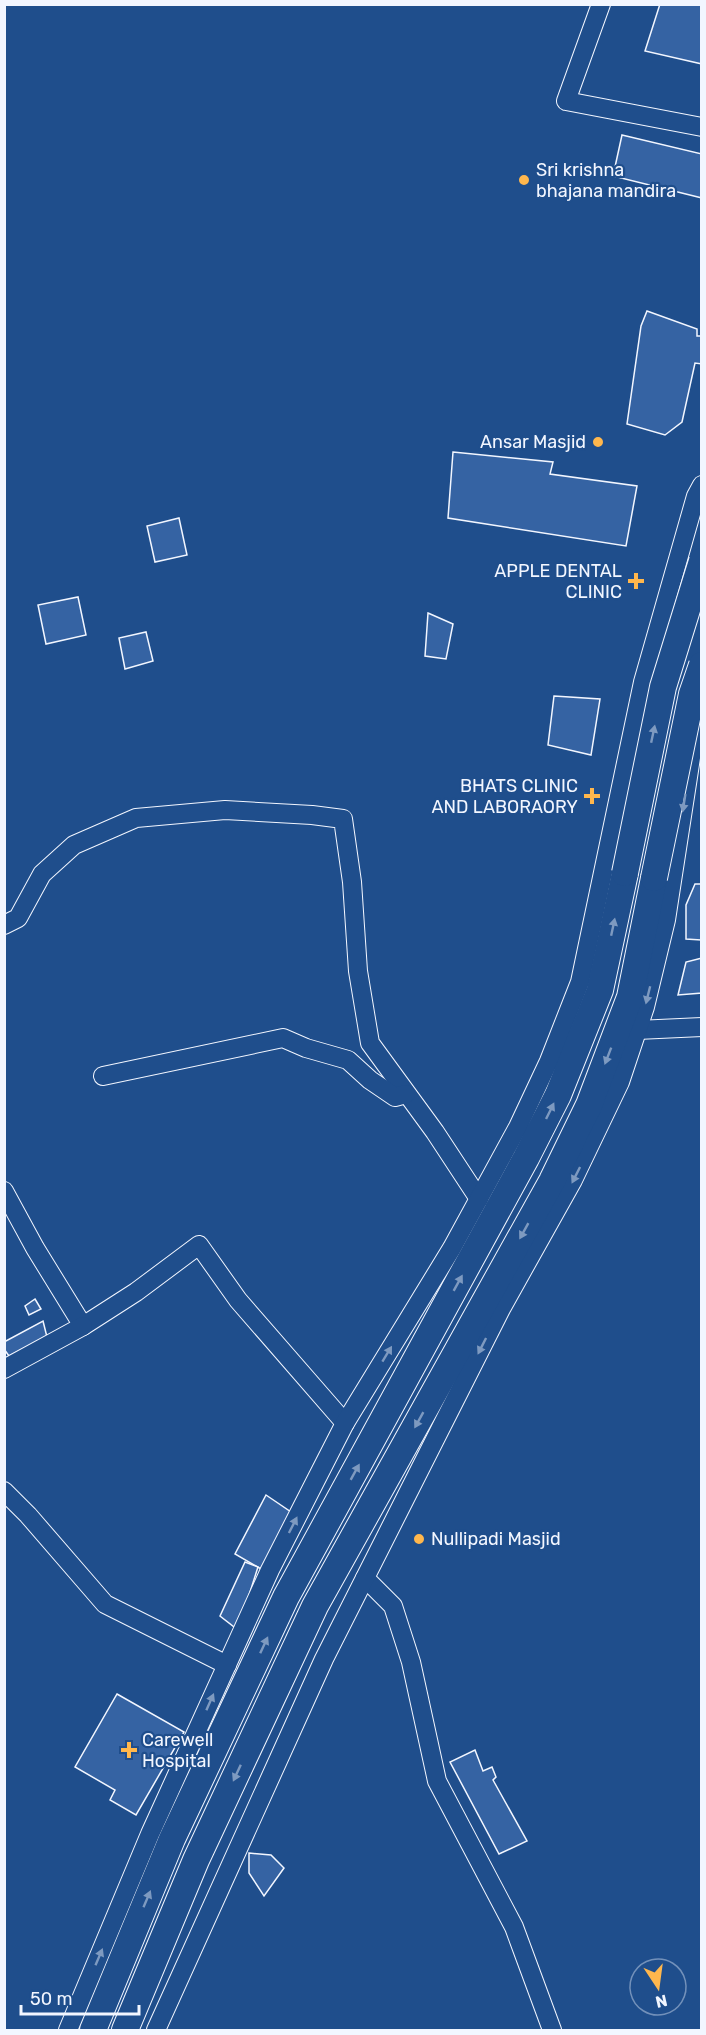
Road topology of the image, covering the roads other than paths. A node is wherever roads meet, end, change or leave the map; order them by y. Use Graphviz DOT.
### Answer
graph roads {
  1 [pos="601,4"];
  2 [pos="702,127"];
  3 [pos="702,484"];
  4 [pos="702,561"];
  5 [pos="702,665"];
  6 [pos="702,726"];
  7 [pos="697,750"];
  8 [pos="4,925"];
  9 [pos="702,1027"];
  10 [pos="637,1030"];
  11 [pos="103,1076"];
  12 [pos="406,1094"];
  13 [pos="4,1191"];
  14 [pos="479,1199"];
  15 [pos="83,1326"];
  16 [pos="4,1369"];
  17 [pos="345,1423"];
  18 [pos="4,1491"];
  19 [pos="366,1578"];
  20 [pos="227,1665"];
  21 [pos="68,2031"];
  22 [pos="93,2031"];
  23 [pos="124,2031"];
  24 [pos="156,2031"];
  25 [pos="552,2031"];
  1 -- 2 [label="street"];
  3 -- 14 [label="street"];
  22 -- 4 [label="highway, one-way, bridge"];
  5 -- 23 [label="highway, one-way, bridge"];
  6 -- 7 [label="street"];
  7 -- 10 [label="street, one-way"];
  8 -- 12 [label="street"];
  9 -- 10 [label="street"];
  10 -- 19 [label="street, one-way"];
  11 -- 12 [label="street"];
  12 -- 14 [label="street"];
  13 -- 15 [label="street"];
  17 -- 14 [label="street, one-way"];
  15 -- 16 [label="street"];
  15 -- 17 [label="street"];
  20 -- 17 [label="street, one-way"];
  18 -- 20 [label="street"];
  19 -- 24 [label="street"];
  19 -- 25 [label="street"];
  21 -- 20 [label="street, one-way"];
}
